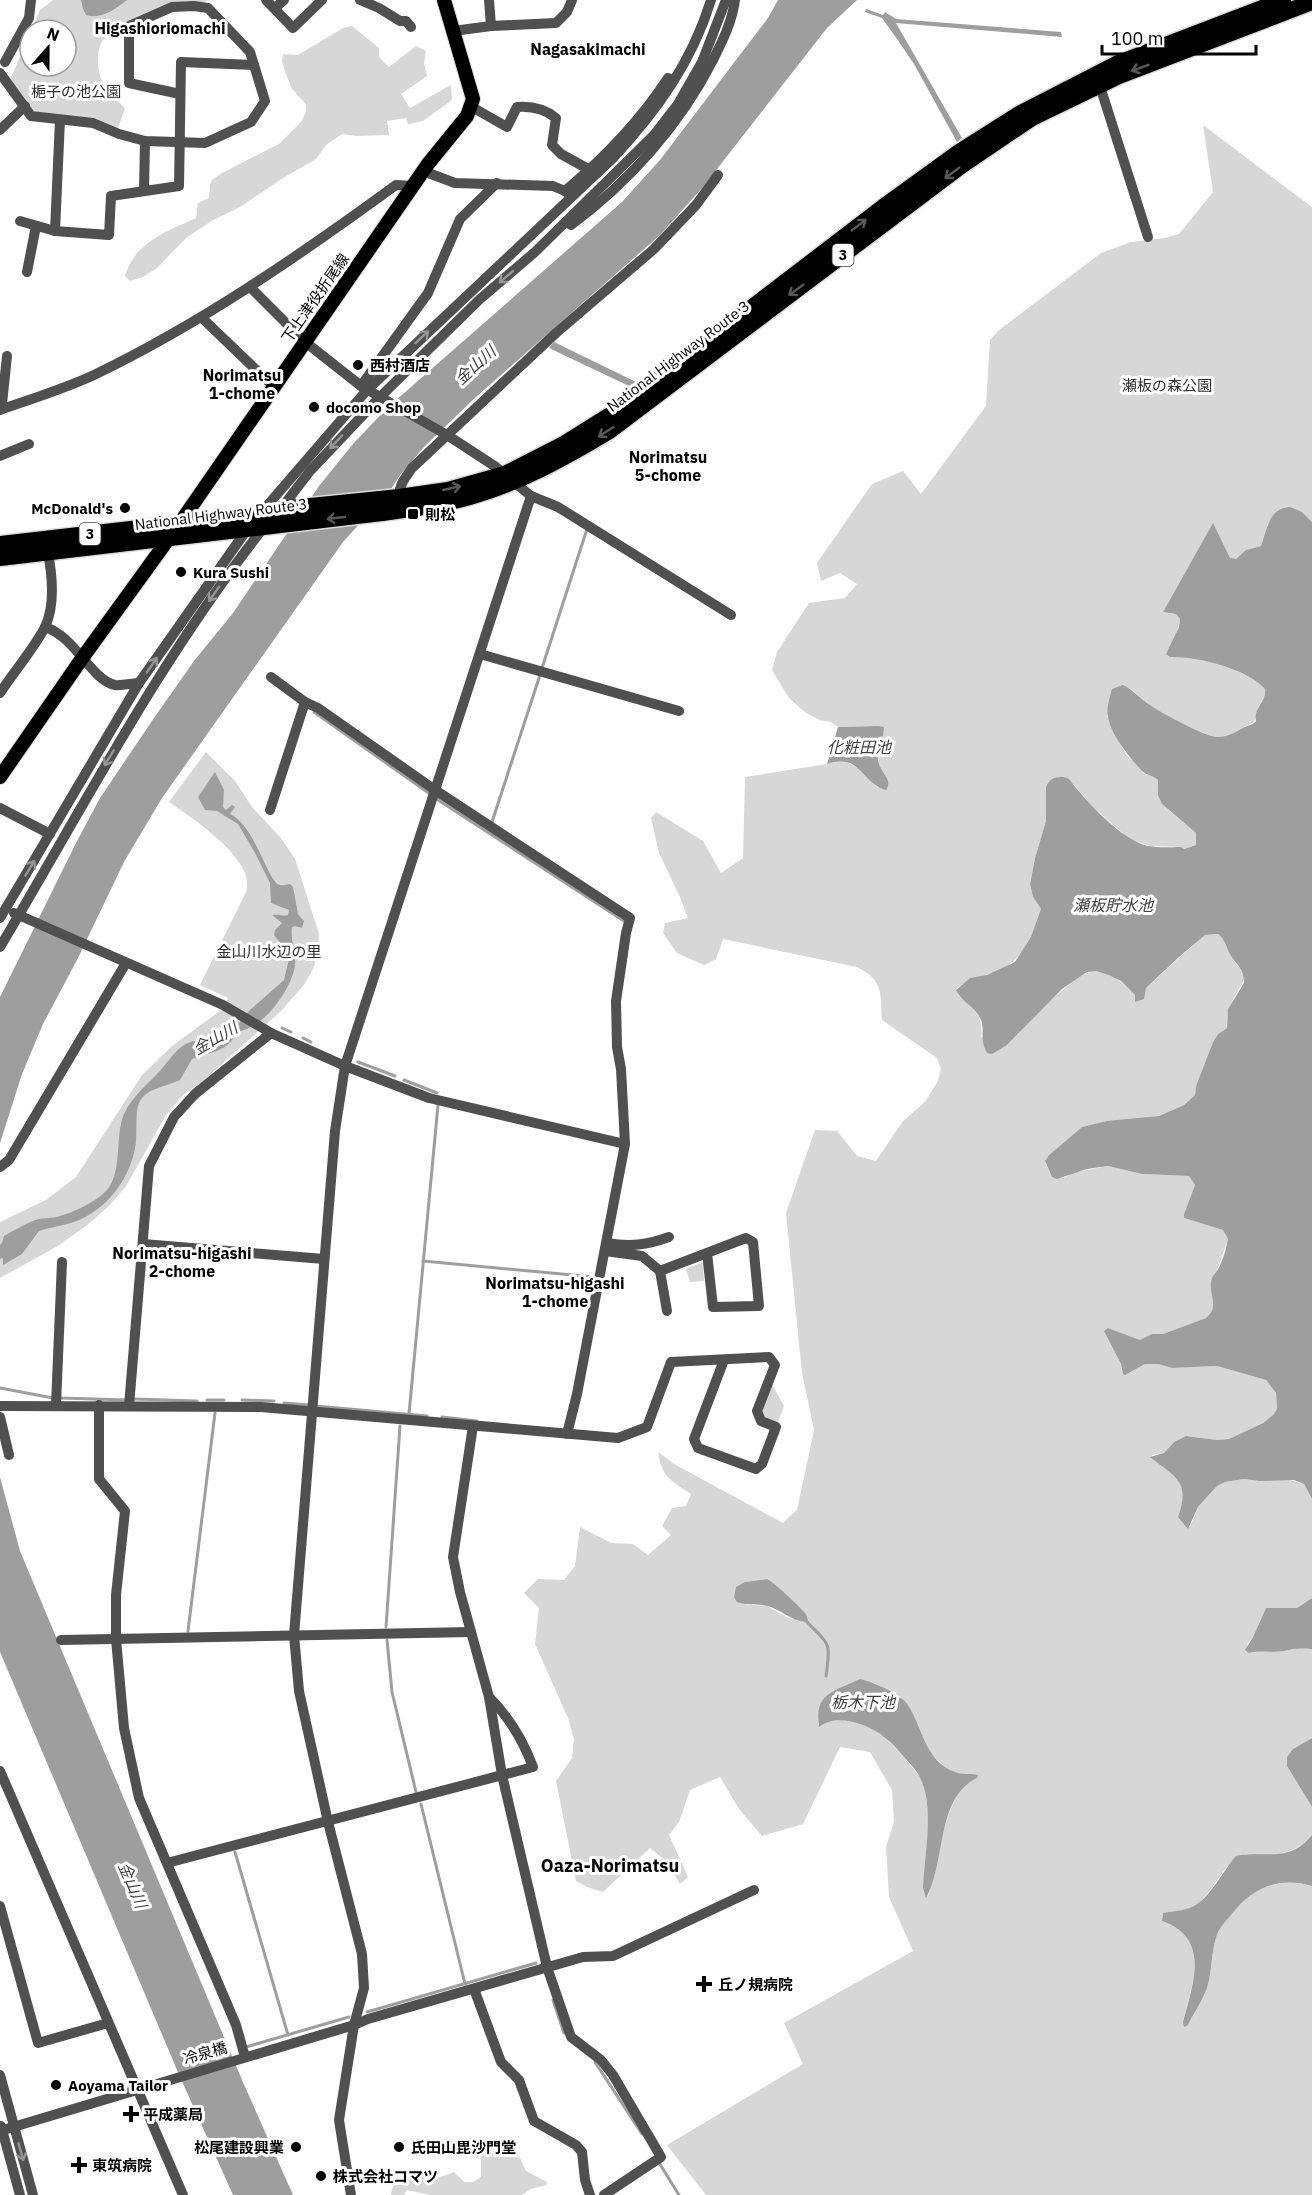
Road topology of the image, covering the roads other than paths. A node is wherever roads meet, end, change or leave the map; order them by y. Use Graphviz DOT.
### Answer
graph roads {
  1 [pos="29,0"];
  2 [pos="267,0"];
  3 [pos="284,0"];
  4 [pos="322,0"];
  5 [pos="360,0"];
  6 [pos="444,0"];
  7 [pos="489,0"];
  8 [pos="572,0"];
  9 [pos="710,0"];
  10 [pos="726,0"];
  11 [pos="735,0"];
  12 [pos="1283,0"];
  13 [pos="1312,2"];
  14 [pos="211,4"];
  15 [pos="275,8"];
  16 [pos="491,26"];
  17 [pos="411,27"];
  18 [pos="453,31"];
  19 [pos="254,65"];
  20 [pos="1,67"];
  21 [pos="1098,80"];
  22 [pos="180,94"];
  23 [pos="25,106"];
  24 [pos="471,107"];
  25 [pos="60,120"];
  26 [pos="0,130"];
  27 [pos="145,141"];
  28 [pos="180,141"];
  29 [pos="590,170"];
  30 [pos="423,171"];
  31 [pos="718,175"];
  32 [pos="497,183"];
  33 [pos="413,186"];
  34 [pos="144,190"];
  35 [pos="569,194"];
  36 [pos="20,221"];
  37 [pos="36,226"];
  38 [pos="55,231"];
  39 [pos="1148,237"];
  40 [pos="535,252"];
  41 [pos="27,272"];
  42 [pos="250,287"];
  43 [pos="201,317"];
  44 [pos="304,341"];
  45 [pos="7,356"];
  46 [pos="274,387"];
  47 [pos="364,388"];
  48 [pos="380,397"];
  49 [pos="1,407"];
  50 [pos="447,435"];
  51 [pos="29,444"];
  52 [pos="0,456"];
  53 [pos="509,478"];
  54 [pos="531,496"];
  55 [pos="397,497"];
  56 [pos="286,516"];
  57 [pos="262,520"];
  58 [pos="180,523"];
  59 [pos="247,529"];
  60 [pos="166,539"];
  61 [pos="0,544"];
  62 [pos="46,546"];
  63 [pos="0,558"];
  64 [pos="731,615"];
  65 [pos="45,627"];
  66 [pos="480,654"];
  67 [pos="83,657"];
  68 [pos="271,677"];
  69 [pos="139,683"];
  70 [pos="0,693"];
  71 [pos="305,702"];
  72 [pos="679,711"];
  73 [pos="0,777"];
  74 [pos="435,790"];
  75 [pos="0,808"];
  76 [pos="270,810"];
  77 [pos="50,834"];
  78 [pos="2,912"];
  79 [pos="19,915"];
  80 [pos="0,947"];
  81 [pos="126,963"];
  82 [pos="271,1033"];
  83 [pos="345,1066"];
  84 [pos="625,1144"];
  85 [pos="0,1167"];
  86 [pos="669,1237"];
  87 [pos="143,1244"];
  88 [pos="606,1247"];
  89 [pos="707,1252"];
  90 [pos="324,1259"];
  91 [pos="62,1262"];
  92 [pos="660,1271"];
  93 [pos="667,1311"];
  94 [pos="724,1360"];
  95 [pos="56,1405"];
  96 [pos="99,1405"];
  97 [pos="0,1406"];
  98 [pos="129,1406"];
  99 [pos="311,1411"];
  100 [pos="0,1417"];
  101 [pos="473,1426"];
  102 [pos="567,1434"];
  103 [pos="9,1455"];
  104 [pos="471,1632"];
  105 [pos="294,1635"];
  106 [pos="116,1639"];
  107 [pos="62,1640"];
  108 [pos="489,1697"];
  109 [pos="0,1771"];
  110 [pos="502,1775"];
  111 [pos="328,1822"];
  112 [pos="166,1863"];
  113 [pos="754,1890"];
  114 [pos="0,1906"];
  115 [pos="547,1967"];
  116 [pos="474,1989"];
  117 [pos="108,2023"];
  118 [pos="354,2025"];
  119 [pos="242,2058"];
  120 [pos="0,2075"];
  121 [pos="138,2089"];
  122 [pos="14,2127"];
  123 [pos="1,2129"];
  124 [pos="20,2195"];
  125 [pos="33,2195"];
  126 [pos="183,2195"];
  127 [pos="351,2195"];
  128 [pos="590,2195"];
  129 [pos="604,2195"];
  1 -- 20 [label="street"];
  2 -- 15 [label="street"];
  3 -- 15 [label="street"];
  4 -- 15 [label="street"];
  5 -- 17 [label="street"];
  6 -- 18 [label="main road"];
  7 -- 16 [label="street"];
  8 -- 16 [label="street"];
  9 -- 29 [label="street"];
  9 -- 35 [label="street"];
  10 -- 40 [label="street"];
  11 -- 40 [label="street"];
  12 -- 21 [label="highway, National Highway Route 3 / 3"];
  13 -- 21 [label="highway, National Highway Route 3 / 3, one-way"];
  14 -- 19 [label="street"];
  14 -- 22 [label="street"];
  16 -- 18 [label="street"];
  18 -- 24 [label="main road"];
  19 -- 22 [label="street"];
  19 -- 28 [label="street"];
  20 -- 23 [label="street"];
  21 -- 39 [label="street"];
  21 -- 53 [label="highway, National Highway Route 3 / 3"];
  22 -- 28 [label="street"];
  23 -- 25 [label="street"];
  23 -- 26 [label="street"];
  24 -- 29 [label="street"];
  24 -- 30 [label="main road, 下上津役折尾線"];
  25 -- 27 [label="street"];
  25 -- 38 [label="street"];
  27 -- 28 [label="street"];
  27 -- 34 [label="street"];
  28 -- 34 [label="street"];
  29 -- 35 [label="street"];
  30 -- 32 [label="street"];
  30 -- 33 [label="main road, 下上津役折尾線"];
  31 -- 50 [label="street"];
  32 -- 35 [label="street"];
  32 -- 47 [label="street"];
  33 -- 42 [label="street"];
  33 -- 44 [label="main road, 下上津役折尾線"];
  34 -- 38 [label="street"];
  47 -- 35 [label="street, one-way"];
  36 -- 37 [label="street"];
  37 -- 38 [label="street"];
  37 -- 41 [label="street"];
  40 -- 48 [label="street, one-way"];
  42 -- 43 [label="street"];
  42 -- 44 [label="street"];
  43 -- 46 [label="street"];
  43 -- 49 [label="street"];
  44 -- 46 [label="main road, 下上津役折尾線"];
  44 -- 47 [label="street"];
  45 -- 49 [label="street"];
  46 -- 58 [label="main road, 下上津役折尾線"];
  47 -- 48 [label="street"];
  47 -- 57 [label="street"];
  48 -- 50 [label="street"];
  48 -- 56 [label="street, one-way"];
  50 -- 53 [label="street"];
  50 -- 55 [label="street"];
  51 -- 52 [label="street"];
  53 -- 54 [label="street"];
  55 -- 53 [label="highway, National Highway Route 3 / 3, one-way"];
  53 -- 56 [label="highway, National Highway Route 3 / 3, one-way"];
  54 -- 64 [label="street"];
  54 -- 66 [label="street"];
  55 -- 56 [label="highway, National Highway Route 3 / 3"];
  56 -- 57 [label="highway, National Highway Route 3 / 3"];
  57 -- 58 [label="highway, National Highway Route 3 / 3"];
  57 -- 59 [label="highway, National Highway Route 3 / 3"];
  57 -- 79 [label="street, one-way"];
  58 -- 60 [label="main road, 下上津役折尾線"];
  58 -- 62 [label="highway, National Highway Route 3 / 3"];
  59 -- 60 [label="highway, National Highway Route 3 / 3"];
  69 -- 59 [label="street, one-way"];
  60 -- 62 [label="highway, National Highway Route 3 / 3"];
  60 -- 67 [label="main road, 下上津役折尾線"];
  61 -- 62 [label="highway, National Highway Route 3 / 3"];
  62 -- 63 [label="highway, National Highway Route 3 / 3"];
  62 -- 65 [label="street"];
  65 -- 67 [label="street"];
  65 -- 70 [label="street"];
  66 -- 72 [label="street"];
  66 -- 74 [label="street"];
  67 -- 69 [label="street"];
  67 -- 73 [label="main road, 下上津役折尾線"];
  68 -- 71 [label="street"];
  69 -- 77 [label="street"];
  71 -- 74 [label="street"];
  71 -- 76 [label="street"];
  74 -- 83 [label="street"];
  74 -- 84 [label="street"];
  75 -- 77 [label="street"];
  78 -- 77 [label="street, one-way"];
  78 -- 79 [label="street"];
  79 -- 80 [label="street"];
  79 -- 81 [label="street"];
  81 -- 82 [label="street"];
  81 -- 85 [label="street"];
  82 -- 83 [label="street"];
  82 -- 87 [label="street"];
  83 -- 84 [label="street"];
  83 -- 90 [label="street"];
  84 -- 88 [label="street"];
  86 -- 88 [label="street"];
  87 -- 90 [label="street"];
  87 -- 98 [label="street"];
  88 -- 92 [label="street"];
  88 -- 102 [label="street"];
  89 -- 89 [label="street"];
  89 -- 92 [label="street"];
  90 -- 99 [label="street"];
  91 -- 95 [label="street"];
  92 -- 93 [label="street"];
  94 -- 94 [label="street"];
  94 -- 102 [label="street"];
  95 -- 96 [label="street"];
  95 -- 97 [label="street"];
  96 -- 98 [label="street"];
  96 -- 106 [label="street"];
  98 -- 99 [label="street"];
  99 -- 101 [label="street"];
  99 -- 105 [label="street"];
  100 -- 103 [label="street"];
  101 -- 102 [label="street"];
  101 -- 104 [label="street"];
  104 -- 105 [label="street"];
  104 -- 108 [label="street"];
  105 -- 106 [label="street"];
  105 -- 111 [label="street"];
  106 -- 107 [label="street"];
  106 -- 112 [label="street"];
  108 -- 110 [label="street"];
  108 -- 110 [label="street"];
  109 -- 117 [label="street"];
  110 -- 111 [label="street"];
  110 -- 115 [label="street"];
  111 -- 112 [label="street"];
  111 -- 118 [label="street"];
  112 -- 119 [label="street"];
  113 -- 115 [label="street, 冷泉橋"];
  114 -- 117 [label="street"];
  115 -- 116 [label="street, 冷泉橋"];
  115 -- 129 [label="street"];
  116 -- 118 [label="street, 冷泉橋"];
  116 -- 128 [label="street"];
  117 -- 121 [label="street"];
  118 -- 119 [label="street, 冷泉橋"];
  118 -- 127 [label="street"];
  119 -- 121 [label="street, 冷泉橋"];
  120 -- 122 [label="street"];
  121 -- 122 [label="street, 冷泉橋"];
  121 -- 126 [label="street"];
  122 -- 123 [label="street, 冷泉橋"];
  122 -- 125 [label="street, one-way"];
  123 -- 124 [label="street"];
}
